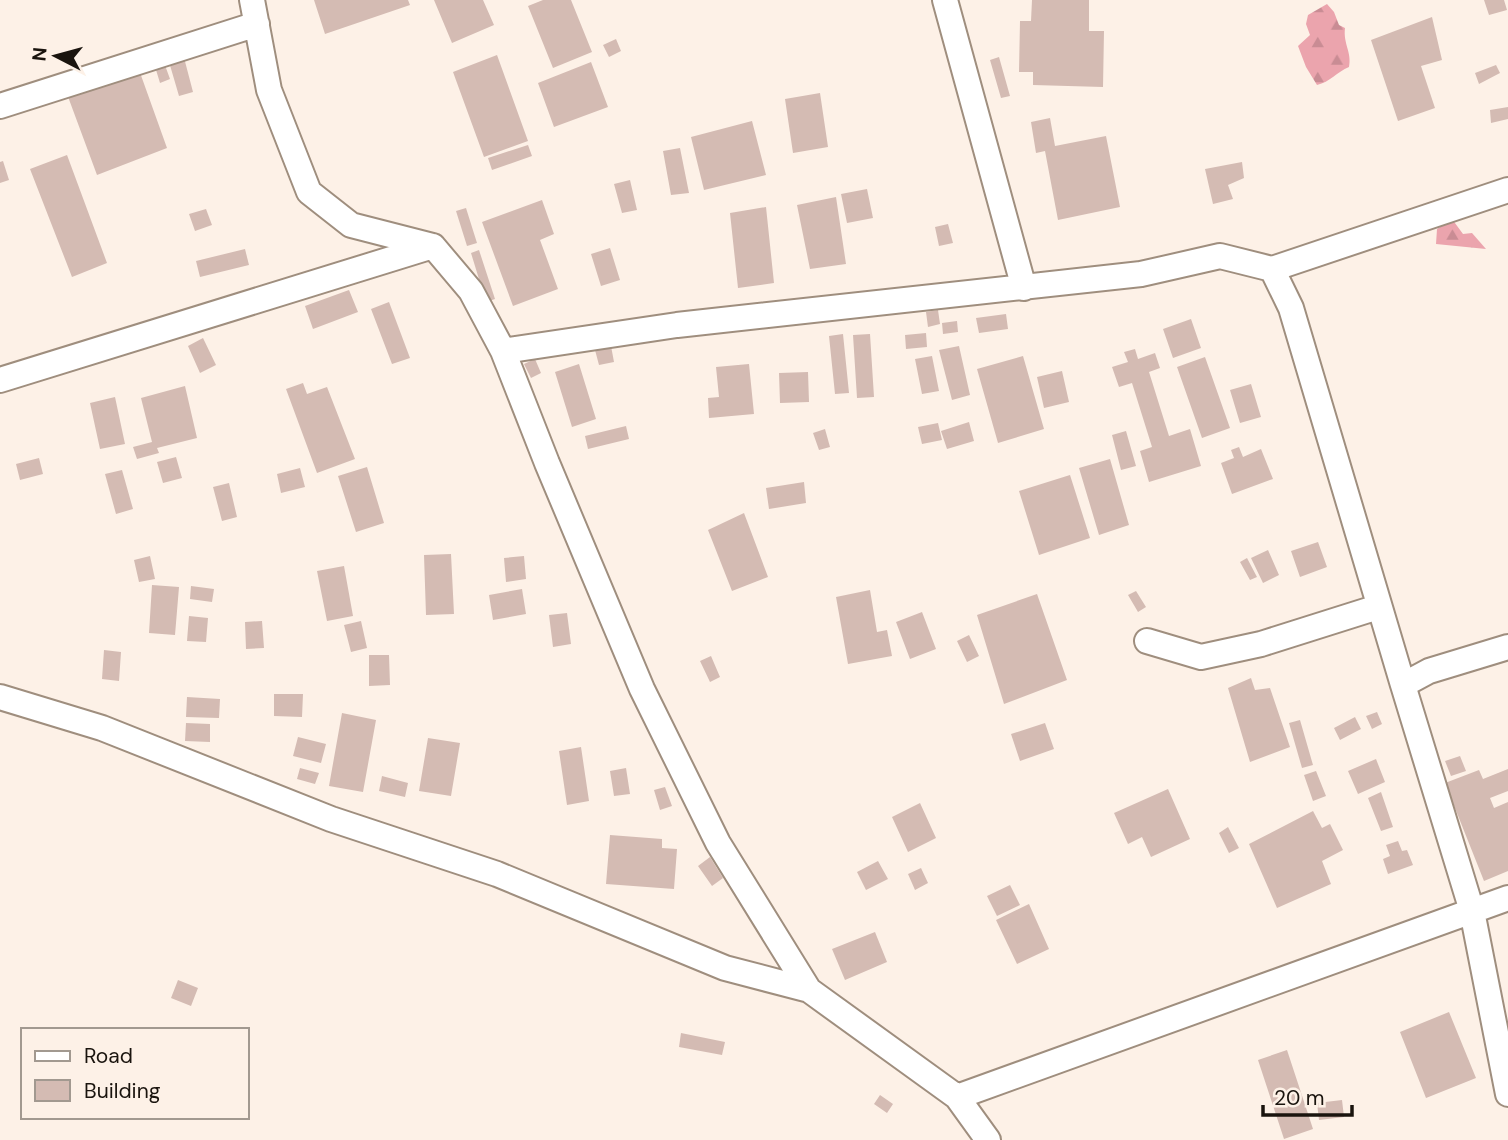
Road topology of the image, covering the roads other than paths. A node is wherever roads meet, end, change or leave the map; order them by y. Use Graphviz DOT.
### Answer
graph roads {
  1 [pos="252,0"];
  2 [pos="944,0"];
  3 [pos="257,24"];
  4 [pos="0,106"];
  5 [pos="1508,190"];
  6 [pos="433,246"];
  7 [pos="1272,269"];
  8 [pos="1024,288"];
  9 [pos="503,351"];
  10 [pos="0,380"];
  11 [pos="1378,607"];
  12 [pos="1147,641"];
  13 [pos="1508,648"];
  14 [pos="1403,685"];
  15 [pos="0,697"];
  16 [pos="1508,898"];
  17 [pos="1472,911"];
  18 [pos="809,990"];
  19 [pos="1508,1094"];
  20 [pos="957,1097"];
  21 [pos="988,1140"];
  1 -- 3 [label="street"];
  2 -- 8 [label="street"];
  3 -- 4 [label="street"];
  3 -- 6 [label="street"];
  5 -- 7 [label="street"];
  6 -- 9 [label="street"];
  6 -- 10 [label="street"];
  7 -- 8 [label="street"];
  7 -- 11 [label="street"];
  8 -- 9 [label="street"];
  9 -- 18 [label="street"];
  11 -- 12 [label="street"];
  11 -- 14 [label="street"];
  13 -- 14 [label="street"];
  14 -- 17 [label="street"];
  15 -- 18 [label="street"];
  16 -- 17 [label="street"];
  17 -- 19 [label="street"];
  17 -- 20 [label="street"];
  18 -- 20 [label="street"];
  20 -- 21 [label="street"];
}
